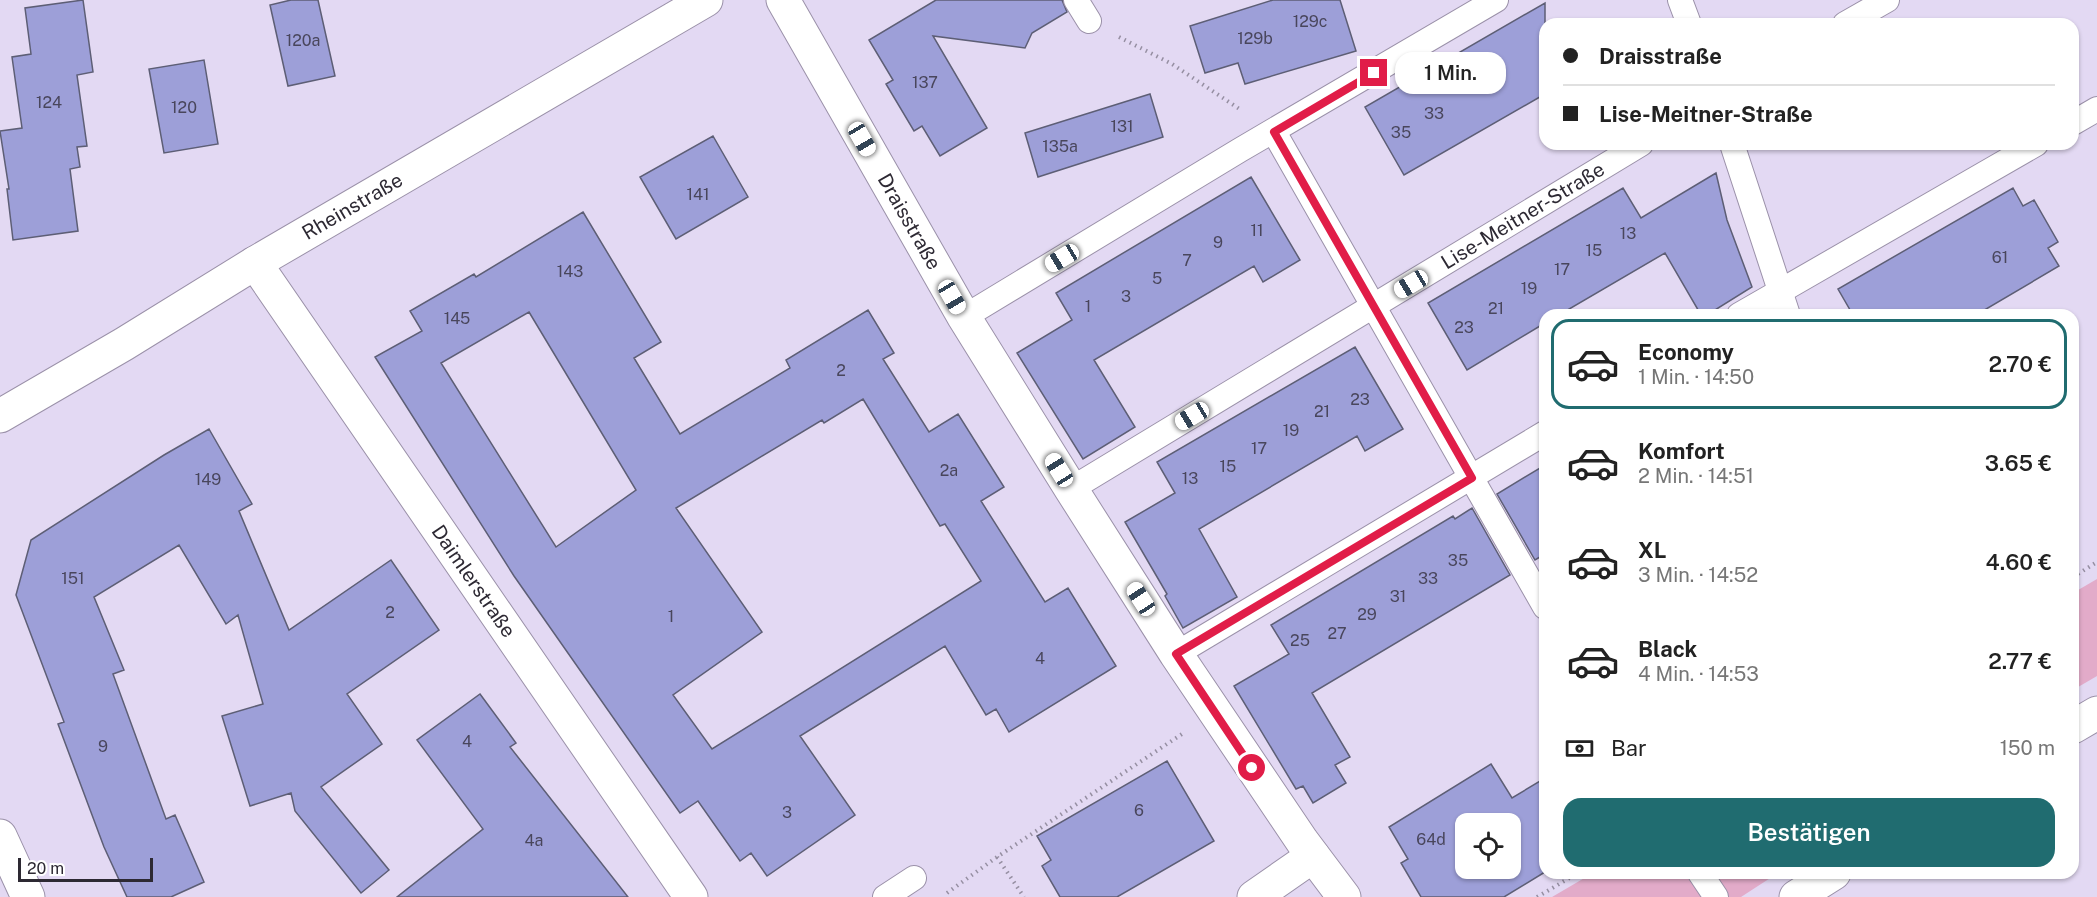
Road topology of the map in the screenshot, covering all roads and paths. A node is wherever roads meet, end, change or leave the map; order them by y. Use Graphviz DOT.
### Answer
graph roads {
  1 [pos="706,0"];
  2 [pos="783,0"];
  3 [pos="1076,0"];
  4 [pos="1496,0"];
  5 [pos="1680,0"];
  6 [pos="1887,0"];
  7 [pos="1687,18"];
  8 [pos="1856,18"];
  9 [pos="1089,21"];
  10 [pos="2097,109"];
  11 [pos="2079,120"];
  12 [pos="1274,132"];
  13 [pos="1631,150"];
  14 [pos="1734,150"];
  15 [pos="2025,150"];
  16 [pos="255,263"];
  17 [pos="1780,290"];
  18 [pos="1373,307"];
  19 [pos="1749,309"];
  20 [pos="1786,309"];
  21 [pos="964,317"];
  22 [pos="0,416"];
  23 [pos="1539,437"];
  24 [pos="1472,478"];
  25 [pos="1071,489"];
  26 [pos="2097,562"];
  27 [pos="2079,573"];
  28 [pos="1539,596"];
  29 [pos="1176,654"];
  30 [pos="1215,712"];
  31 [pos="2097,713"];
  32 [pos="2079,724"];
  33 [pos="0,836"];
  34 [pos="1313,856"];
  35 [pos="997,857"];
  36 [pos="914,878"];
  37 [pos="1568,879"];
  38 [pos="1704,879"];
  39 [pos="1824,879"];
  40 [pos="28,897"];
  41 [pos="691,897"];
  42 [pos="885,897"];
  43 [pos="942,897"];
  44 [pos="1024,897"];
  45 [pos="1254,897"];
  46 [pos="1344,897"];
  47 [pos="1537,897"];
  48 [pos="1716,897"];
  49 [pos="1796,897"];
  1 -- 16 [label="street, Rheinstraße"];
  2 -- 21 [label="street, Draisstraße"];
  3 -- 9 [label="lane"];
  4 -- 12 [label="lane"];
  5 -- 7 [label="lane"];
  6 -- 8 [label="lane"];
  9 -- 12 [label="path"];
  10 -- 11 [label="lane"];
  12 -- 18 [label="lane"];
  12 -- 21 [label="lane"];
  13 -- 18 [label="lane, Lise-Meitner-Straße"];
  14 -- 17 [label="lane"];
  15 -- 17 [label="lane"];
  16 -- 22 [label="street, Rheinstraße"];
  16 -- 41 [label="street, Daimlerstraße"];
  17 -- 19 [label="lane"];
  17 -- 20 [label="lane"];
  18 -- 24 [label="lane"];
  18 -- 25 [label="lane"];
  21 -- 25 [label="street, Draisstraße"];
  23 -- 24 [label="lane"];
  24 -- 28 [label="lane"];
  24 -- 29 [label="lane"];
  25 -- 29 [label="street, Draisstraße"];
  26 -- 27 [label="path"];
  29 -- 30 [label="street, Draisstraße"];
  30 -- 34 [label="street, Draisstraße"];
  30 -- 35 [label="path"];
  31 -- 32 [label="street"];
  33 -- 40 [label="street"];
  34 -- 45 [label="street"];
  34 -- 46 [label="street, Draisstraße"];
  35 -- 43 [label="path"];
  35 -- 44 [label="path"];
  36 -- 42 [label="lane"];
  37 -- 47 [label="path"];
  38 -- 48 [label="lane"];
  39 -- 49 [label="street"];
}
